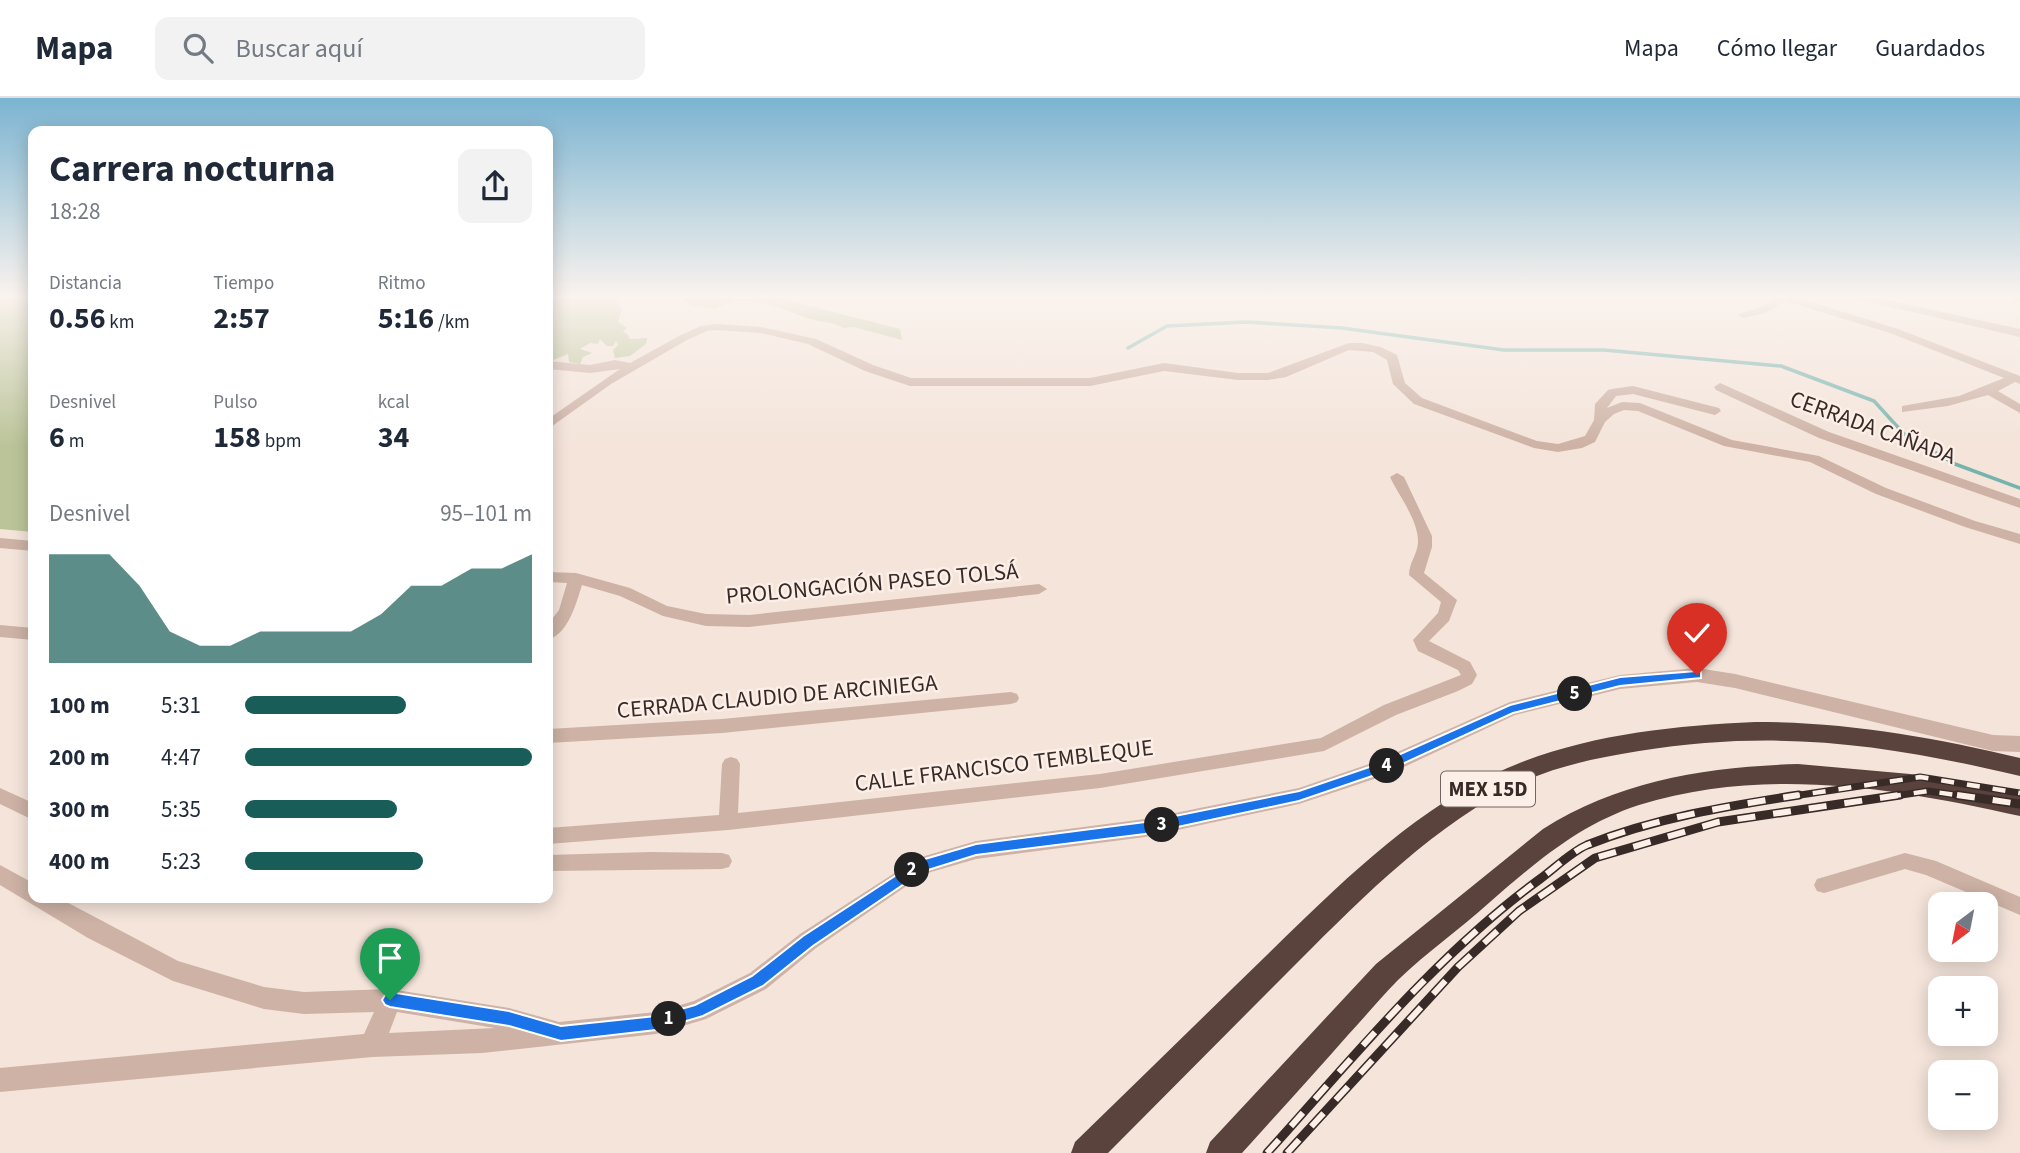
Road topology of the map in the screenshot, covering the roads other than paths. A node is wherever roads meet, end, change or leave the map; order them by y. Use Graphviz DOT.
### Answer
graph roads {
  1 [pos="666,347"];
  2 [pos="826,347"];
  3 [pos="1349,347"];
  4 [pos="1368,347"];
  5 [pos="1936,347"];
  6 [pos="553,365"];
  7 [pos="631,367"];
  8 [pos="590,369"];
  9 [pos="2017,379"];
  10 [pos="607,380"];
  11 [pos="1720,387"];
  12 [pos="1991,392"];
  13 [pos="1906,409"];
  14 [pos="2020,409"];
  15 [pos="1715,411"];
  16 [pos="1600,420"];
  17 [pos="553,421"];
  18 [pos="1397,477"];
  19 [pos="2017,503"];
  20 [pos="2020,539"];
  21 [pos="0,543"];
  22 [pos="28,546"];
  23 [pos="553,577"];
  24 [pos="576,578"];
  25 [pos="1039,589"];
  26 [pos="553,628"];
  27 [pos="0,631"];
  28 [pos="28,634"];
  29 [pos="1011,698"];
  30 [pos="553,737"];
  31 [pos="2020,744"];
  32 [pos="731,764"];
  33 [pos="2020,767"];
  34 [pos="0,795"];
  35 [pos="2020,806"];
  36 [pos="28,809"];
  37 [pos="728,822"];
  38 [pos="553,836"];
  39 [pos="722,861"];
  40 [pos="553,863"];
  41 [pos="0,874"];
  42 [pos="1824,885"];
  43 [pos="28,891"];
  44 [pos="48,903"];
  45 [pos="2020,906"];
  46 [pos="390,1000"];
  47 [pos="561,1033"];
  48 [pos="372,1045"];
  49 [pos="0,1080"];
  50 [pos="1086,1153"];
  51 [pos="1221,1153"];
  1 -- 7 [label="street"];
  2 -- 3 [label="street"];
  4 -- 16 [label="street"];
  5 -- 9 [label="street"];
  6 -- 8 [label="street"];
  7 -- 8 [label="street"];
  7 -- 10 [label="street"];
  8 -- 10 [label="street"];
  9 -- 12 [label="street"];
  10 -- 17 [label="street"];
  11 -- 19 [label="street, CERRADA CAÑADA"];
  12 -- 13 [label="street"];
  12 -- 14 [label="street"];
  15 -- 16 [label="street"];
  16 -- 20 [label="street"];
  18 -- 37 [label="street, CALLE FRANCISCO TEMBLEQUE"];
  21 -- 22 [label="street"];
  23 -- 24 [label="street, PROLONGACIÓN PASEO TOLSÁ"];
  24 -- 25 [label="street, PROLONGACIÓN PASEO TOLSÁ"];
  24 -- 26 [label="street"];
  27 -- 28 [label="street"];
  29 -- 30 [label="street, CERRADA CLAUDIO DE ARCINIEGA"];
  31 -- 47 [label="street"];
  32 -- 37 [label="street"];
  33 -- 50 [label="highway, MEX 15D"];
  34 -- 36 [label="street"];
  35 -- 51 [label="highway, MEX 15D"];
  37 -- 38 [label="street, CALLE FRANCISCO TEMBLEQUE"];
  39 -- 40 [label="street"];
  41 -- 43 [label="street"];
  42 -- 45 [label="street"];
  44 -- 46 [label="street"];
  46 -- 47 [label="street"];
  46 -- 48 [label="street"];
  47 -- 48 [label="street"];
  48 -- 49 [label="street"];
}
